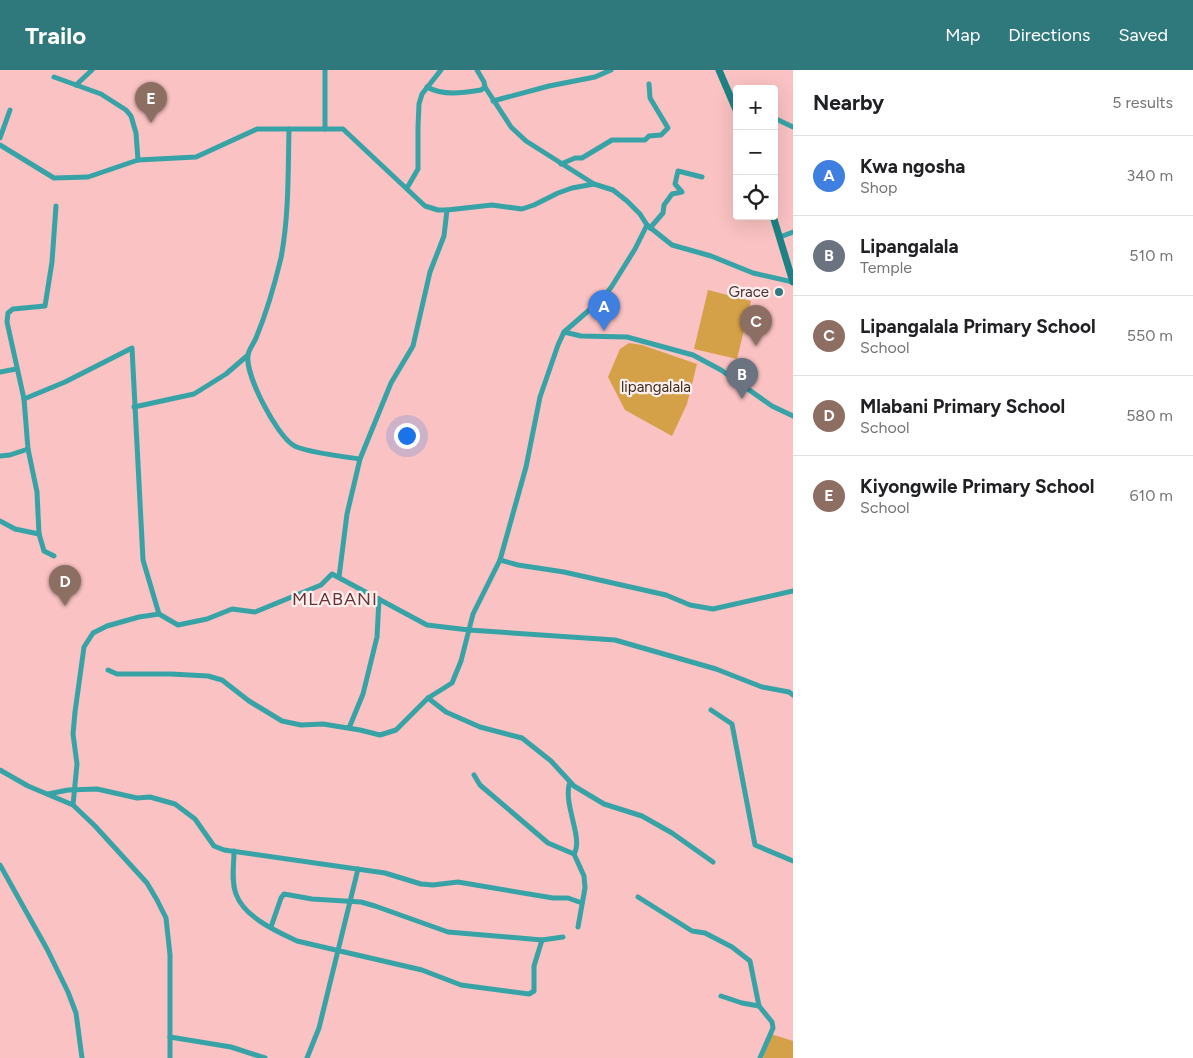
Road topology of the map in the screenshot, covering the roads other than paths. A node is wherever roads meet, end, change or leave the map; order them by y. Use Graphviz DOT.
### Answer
graph roads {
  1 [pos="92,70"];
  2 [pos="325,70"];
  3 [pos="441,70"];
  4 [pos="477,70"];
  5 [pos="611,70"];
  6 [pos="719,70"];
  7 [pos="54,77"];
  8 [pos="649,84"];
  9 [pos="76,85"];
  10 [pos="427,87"];
  11 [pos="485,87"];
  12 [pos="733,96"];
  13 [pos="493,100"];
  14 [pos="10,110"];
  15 [pos="778,120"];
  16 [pos="793,127"];
  17 [pos="289,129"];
  18 [pos="325,129"];
  19 [pos="0,138"];
  20 [pos="0,145"];
  21 [pos="138,160"];
  22 [pos="561,164"];
  23 [pos="702,177"];
  24 [pos="594,184"];
  25 [pos="408,188"];
  26 [pos="56,206"];
  27 [pos="447,210"];
  28 [pos="774,220"];
  29 [pos="648,226"];
  30 [pos="793,232"];
  31 [pos="780,237"];
  32 [pos="792,272"];
  33 [pos="793,282"];
  34 [pos="564,332"];
  35 [pos="248,355"];
  36 [pos="16,369"];
  37 [pos="0,372"];
  38 [pos="24,399"];
  39 [pos="134,407"];
  40 [pos="793,416"];
  41 [pos="28,449"];
  42 [pos="0,456"];
  43 [pos="360,459"];
  44 [pos="0,521"];
  45 [pos="39,534"];
  46 [pos="54,556"];
  47 [pos="500,560"];
  48 [pos="339,578"];
  49 [pos="793,591"];
  50 [pos="379,599"];
  51 [pos="159,614"];
  52 [pos="469,630"];
  53 [pos="108,670"];
  54 [pos="793,695"];
  55 [pos="428,698"];
  56 [pos="711,710"];
  57 [pos="349,728"];
  58 [pos="0,770"];
  59 [pos="474,775"];
  60 [pos="570,782"];
  61 [pos="75,790"];
  62 [pos="48,794"];
  63 [pos="73,805"];
  64 [pos="234,851"];
  65 [pos="574,854"];
  66 [pos="793,861"];
  67 [pos="713,862"];
  68 [pos="0,865"];
  69 [pos="358,869"];
  70 [pos="638,897"];
  71 [pos="351,901"];
  72 [pos="582,903"];
  73 [pos="271,927"];
  74 [pos="578,927"];
  75 [pos="563,937"];
  76 [pos="542,940"];
  77 [pos="339,952"];
  78 [pos="721,996"];
  79 [pos="759,1006"];
  80 [pos="170,1037"];
  81 [pos="82,1058"];
  82 [pos="170,1058"];
  83 [pos="265,1058"];
  84 [pos="307,1058"];
  85 [pos="760,1058"];
  1 -- 9 [label="street"];
  2 -- 18 [label="street"];
  3 -- 10 [label="street"];
  4 -- 11 [label="street"];
  5 -- 13 [label="street"];
  6 -- 12 [label="main road"];
  7 -- 9 [label="street"];
  8 -- 22 [label="street"];
  9 -- 21 [label="street"];
  10 -- 11 [label="street"];
  10 -- 25 [label="street"];
  11 -- 13 [label="street"];
  13 -- 22 [label="street"];
  14 -- 19 [label="street"];
  15 -- 16 [label="street"];
  17 -- 18 [label="street"];
  17 -- 21 [label="street"];
  17 -- 35 [label="street"];
  18 -- 25 [label="street"];
  20 -- 21 [label="street"];
  22 -- 24 [label="street"];
  23 -- 29 [label="street"];
  24 -- 27 [label="street"];
  24 -- 29 [label="street"];
  25 -- 27 [label="street"];
  26 -- 36 [label="street"];
  27 -- 43 [label="street"];
  28 -- 31 [label="main road"];
  29 -- 33 [label="street"];
  29 -- 34 [label="street"];
  30 -- 31 [label="street"];
  31 -- 32 [label="main road"];
  32 -- 33 [label="main road"];
  34 -- 40 [label="street"];
  34 -- 47 [label="street"];
  35 -- 39 [label="street"];
  35 -- 43 [label="street"];
  36 -- 37 [label="street"];
  36 -- 38 [label="street"];
  38 -- 39 [label="street"];
  38 -- 41 [label="street"];
  39 -- 51 [label="street"];
  41 -- 42 [label="street"];
  41 -- 45 [label="street"];
  43 -- 48 [label="street"];
  44 -- 45 [label="street"];
  45 -- 46 [label="street"];
  47 -- 49 [label="street"];
  47 -- 52 [label="street"];
  48 -- 50 [label="street"];
  48 -- 51 [label="street"];
  50 -- 52 [label="street"];
  50 -- 57 [label="street"];
  51 -- 61 [label="street"];
  52 -- 54 [label="street"];
  52 -- 55 [label="street"];
  53 -- 57 [label="street"];
  55 -- 57 [label="street"];
  55 -- 60 [label="street"];
  56 -- 66 [label="street"];
  58 -- 62 [label="street"];
  59 -- 65 [label="street"];
  60 -- 65 [label="street"];
  60 -- 67 [label="street"];
  61 -- 62 [label="street"];
  61 -- 63 [label="street"];
  61 -- 64 [label="street"];
  62 -- 63 [label="street"];
  63 -- 80 [label="street"];
  64 -- 69 [label="street"];
  64 -- 73 [label="street"];
  65 -- 72 [label="street"];
  68 -- 81 [label="street"];
  69 -- 71 [label="street"];
  69 -- 72 [label="street"];
  70 -- 79 [label="street"];
  71 -- 73 [label="street"];
  71 -- 76 [label="street"];
  71 -- 77 [label="street"];
  72 -- 74 [label="street"];
  73 -- 77 [label="street"];
  75 -- 76 [label="street"];
  76 -- 77 [label="street"];
  77 -- 84 [label="street"];
  78 -- 79 [label="street"];
  79 -- 85 [label="street"];
  80 -- 82 [label="street"];
  80 -- 83 [label="street"];
}
